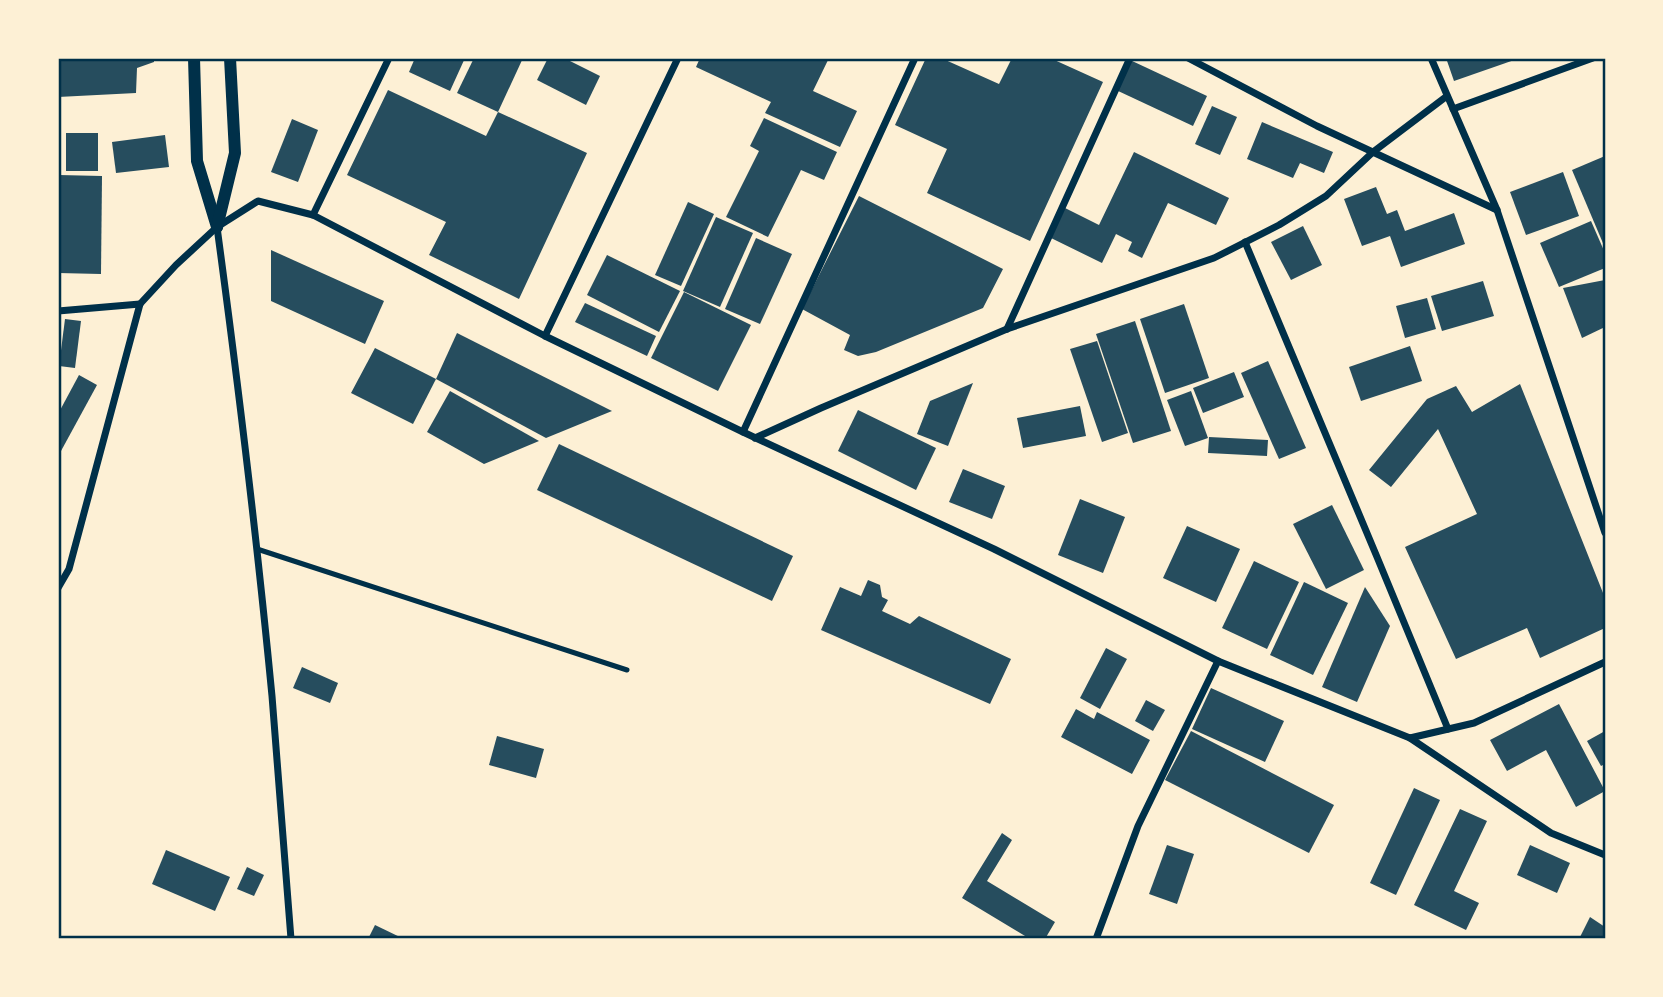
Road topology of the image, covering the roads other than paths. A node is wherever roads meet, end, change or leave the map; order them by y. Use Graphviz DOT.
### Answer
graph roads {
  1 [pos="194,58"];
  2 [pos="230,58"];
  3 [pos="389,58"];
  4 [pos="678,58"];
  5 [pos="915,58"];
  6 [pos="1130,58"];
  7 [pos="1188,58"];
  8 [pos="1430,58"];
  9 [pos="1593,58"];
  10 [pos="1447,96"];
  11 [pos="1453,109"];
  12 [pos="1373,152"];
  13 [pos="1497,210"];
  14 [pos="313,215"];
  15 [pos="217,227"];
  16 [pos="1245,242"];
  17 [pos="141,304"];
  18 [pos="58,311"];
  19 [pos="1007,329"];
  20 [pos="545,336"];
  21 [pos="743,432"];
  22 [pos="755,438"];
  23 [pos="1605,533"];
  24 [pos="257,549"];
  25 [pos="58,588"];
  26 [pos="1218,661"];
  27 [pos="1605,662"];
  28 [pos="627,670"];
  29 [pos="1447,729"];
  30 [pos="1409,738"];
  31 [pos="1605,855"];
  32 [pos="291,939"];
  33 [pos="1096,939"];
  1 -- 15 [label="street"];
  2 -- 15 [label="street"];
  3 -- 14 [label="street"];
  4 -- 20 [label="street"];
  5 -- 21 [label="street"];
  6 -- 19 [label="street"];
  7 -- 12 [label="street"];
  8 -- 10 [label="street"];
  9 -- 11 [label="street"];
  10 -- 11 [label="street"];
  10 -- 12 [label="street"];
  11 -- 13 [label="street"];
  12 -- 13 [label="street"];
  12 -- 16 [label="street"];
  13 -- 23 [label="street"];
  14 -- 15 [label="street"];
  14 -- 20 [label="street"];
  15 -- 17 [label="street"];
  15 -- 24 [label="street"];
  16 -- 19 [label="street"];
  16 -- 29 [label="street"];
  17 -- 18 [label="street"];
  17 -- 25 [label="street"];
  19 -- 22 [label="street"];
  20 -- 21 [label="street"];
  21 -- 22 [label="street"];
  22 -- 26 [label="street"];
  24 -- 28 [label="lane"];
  24 -- 32 [label="street"];
  26 -- 30 [label="street"];
  26 -- 33 [label="street"];
  27 -- 29 [label="street"];
  29 -- 30 [label="street"];
  30 -- 31 [label="street"];
}
